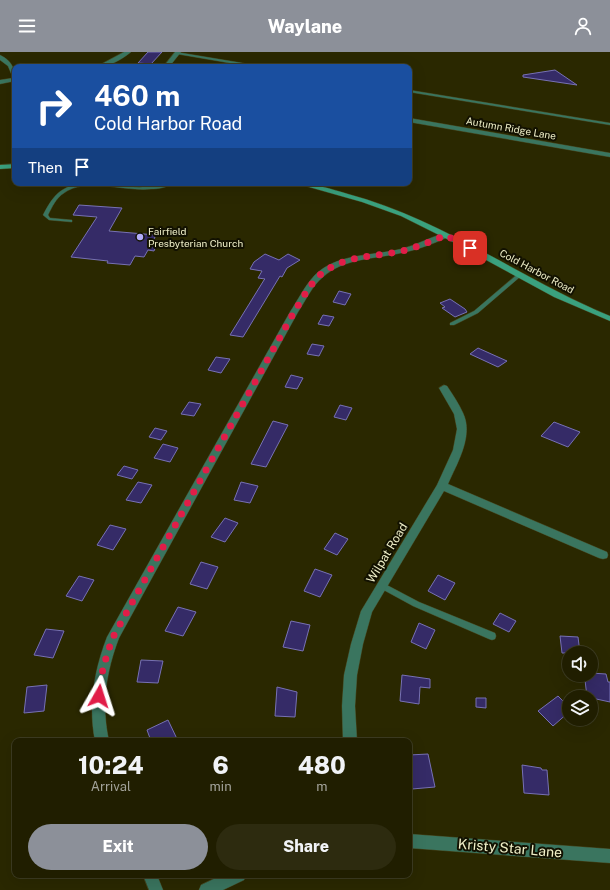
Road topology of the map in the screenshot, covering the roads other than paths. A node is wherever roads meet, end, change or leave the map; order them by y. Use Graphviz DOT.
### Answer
graph roads {
  1 [pos="128,52"];
  2 [pos="178,53"];
  3 [pos="0,56"];
  4 [pos="106,64"];
  5 [pos="169,64"];
  6 [pos="242,64"];
  7 [pos="12,70"];
  8 [pos="12,79"];
  9 [pos="0,82"];
  10 [pos="412,91"];
  11 [pos="412,121"];
  12 [pos="610,124"];
  13 [pos="610,155"];
  14 [pos="12,166"];
  15 [pos="0,167"];
  16 [pos="72,186"];
  17 [pos="99,186"];
  18 [pos="164,186"];
  19 [pos="310,186"];
  20 [pos="70,221"];
  21 [pos="445,235"];
  22 [pos="519,275"];
  23 [pos="610,318"];
  24 [pos="452,324"];
  25 [pos="444,388"];
  26 [pos="442,486"];
  27 [pos="603,555"];
  28 [pos="383,586"];
  29 [pos="492,636"];
  30 [pos="102,738"];
  31 [pos="350,738"];
  32 [pos="412,841"];
  33 [pos="610,856"];
  34 [pos="151,878"];
  35 [pos="232,878"];
  36 [pos="156,890"];
  37 [pos="206,890"];
  1 -- 4 [label="street"];
  2 -- 5 [label="street"];
  2 -- 6 [label="lane"];
  3 -- 7 [label="street"];
  8 -- 9 [label="street"];
  10 -- 12 [label="lane"];
  11 -- 13 [label="street, Autumn Ridge Lane"];
  14 -- 15 [label="main road"];
  16 -- 20 [label="lane"];
  17 -- 18 [label="lane"];
  19 -- 21 [label="main road, Cold Harbor Road"];
  21 -- 22 [label="main road, Cold Harbor Road"];
  21 -- 30 [label="street"];
  22 -- 23 [label="main road, Cold Harbor Road"];
  22 -- 24 [label="lane"];
  25 -- 26 [label="street, Wilpat Road"];
  26 -- 27 [label="street"];
  26 -- 28 [label="street, Wilpat Road"];
  28 -- 29 [label="lane"];
  28 -- 31 [label="street, Wilpat Road"];
  32 -- 33 [label="street, Kristy Star Lane"];
  34 -- 36 [label="street"];
  35 -- 37 [label="street"];
}
